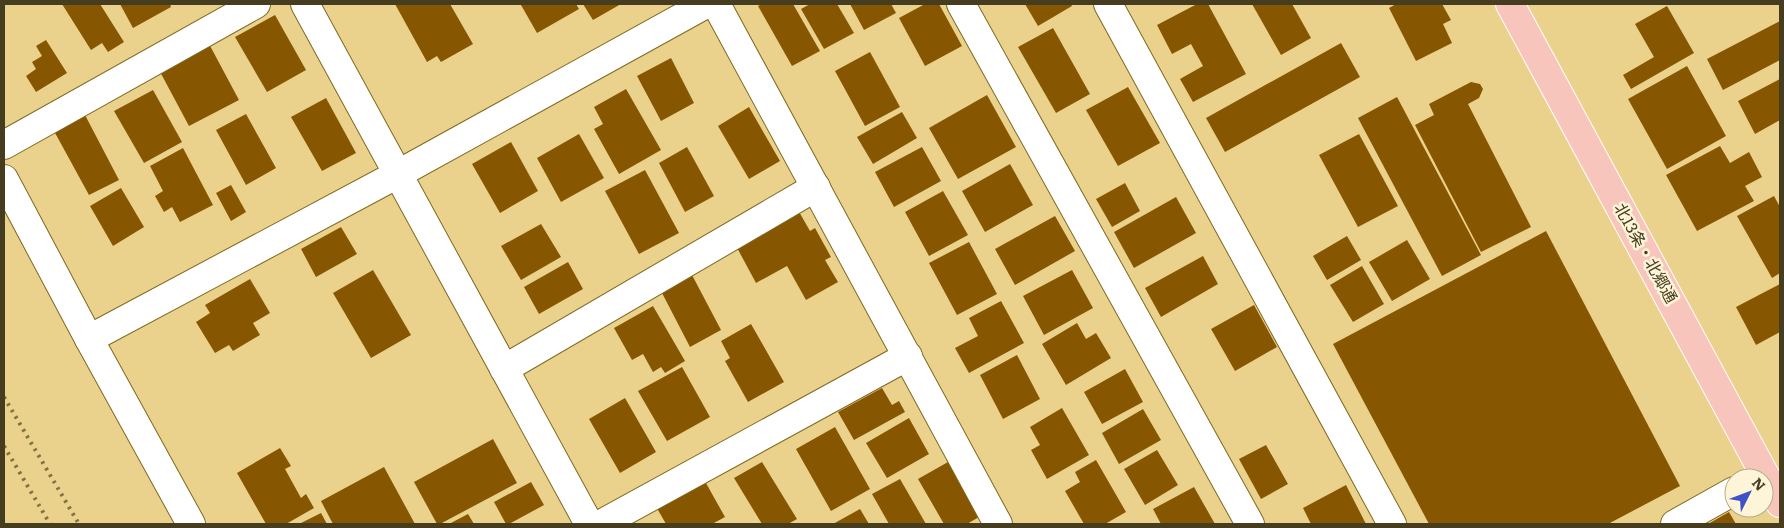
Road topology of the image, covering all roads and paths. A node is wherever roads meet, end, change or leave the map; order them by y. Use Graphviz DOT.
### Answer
graph roads {
  1 [pos="256,4"];
  2 [pos="305,4"];
  3 [pos="706,4"];
  4 [pos="716,4"];
  5 [pos="961,4"];
  6 [pos="1108,4"];
  7 [pos="1510,4"];
  8 [pos="4,145"];
  9 [pos="398,174"];
  10 [pos="4,179"];
  11 [pos="816,187"];
  12 [pos="89,339"];
  13 [pos="908,356"];
  14 [pos="504,369"];
  15 [pos="1765,468"];
  16 [pos="1774,488"];
  17 [pos="1724,497"];
  18 [pos="1780,504"];
  19 [pos="191,524"];
  20 [pos="589,524"];
  21 [pos="601,524"];
  22 [pos="998,524"];
  23 [pos="1250,524"];
  24 [pos="1392,524"];
  25 [pos="1675,524"];
  1 -- 8 [label="street"];
  2 -- 9 [label="street"];
  3 -- 9 [label="street"];
  4 -- 11 [label="street"];
  5 -- 23 [label="street"];
  6 -- 24 [label="street"];
  7 -- 15 [label="main road, 北13条・北郷通"];
  9 -- 12 [label="street"];
  9 -- 14 [label="street"];
  10 -- 12 [label="street"];
  11 -- 13 [label="street"];
  11 -- 14 [label="street"];
  12 -- 19 [label="street"];
  13 -- 21 [label="street"];
  13 -- 22 [label="street"];
  14 -- 20 [label="street"];
  16 -- 18 [label="main road, 北13条・北郷通"];
  17 -- 25 [label="street"];
}
